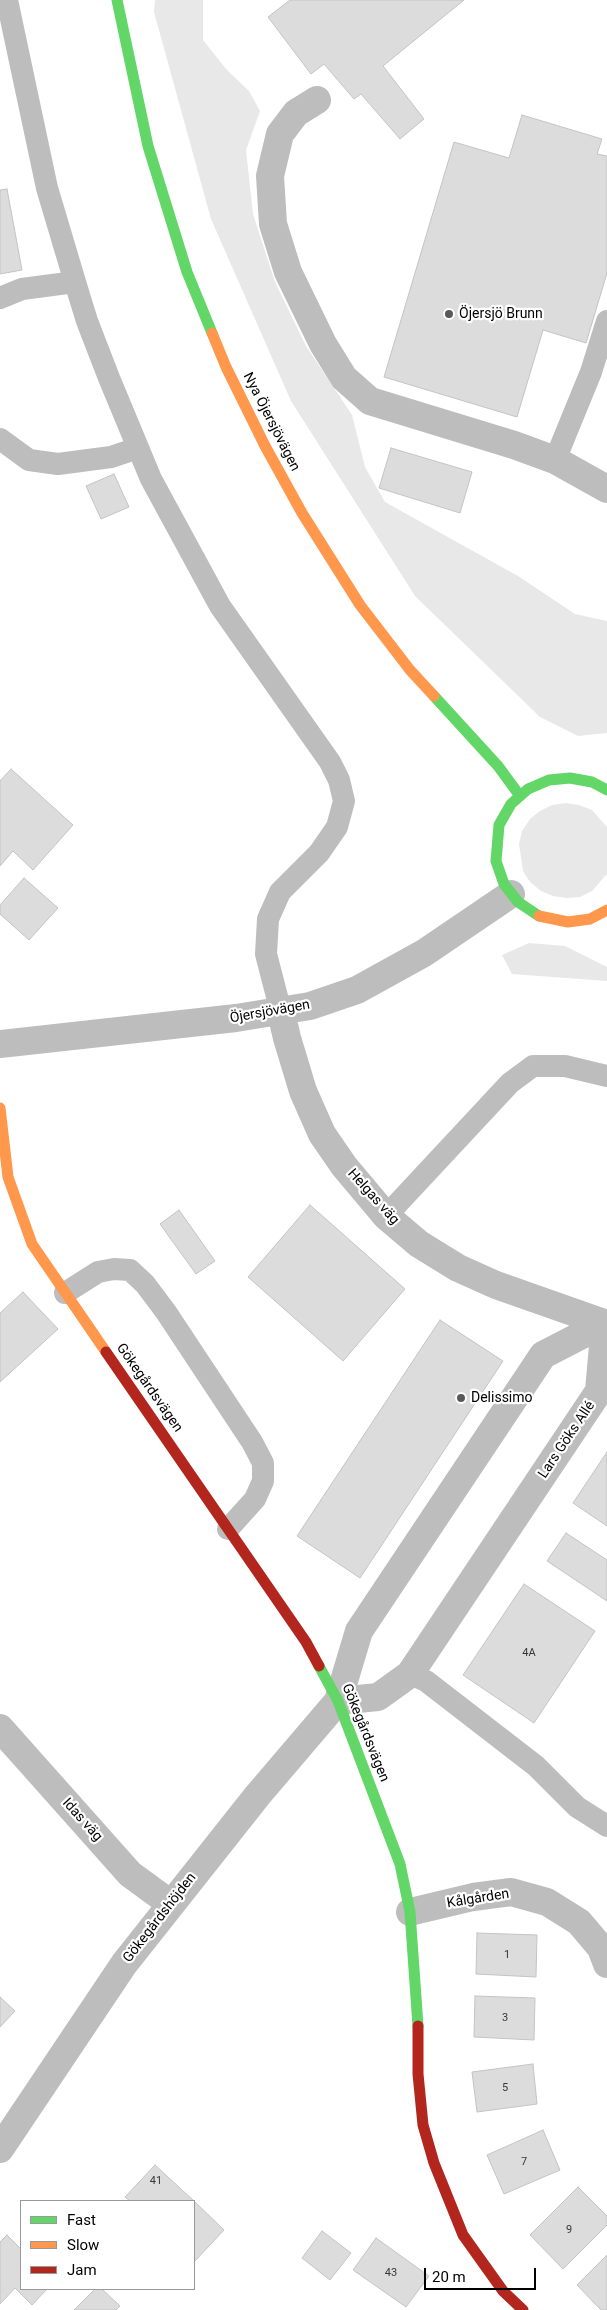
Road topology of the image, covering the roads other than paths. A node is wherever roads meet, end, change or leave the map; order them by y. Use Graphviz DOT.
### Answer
graph roads {
  1 [pos="7,0"];
  2 [pos="117,0"];
  3 [pos="317,100"];
  4 [pos="75,282"];
  5 [pos="0,298"];
  6 [pos="607,322"];
  7 [pos="599,378"];
  8 [pos="0,439"];
  9 [pos="138,448"];
  10 [pos="555,460"];
  11 [pos="607,489"];
  12 [pos="607,790"];
  13 [pos="520,796"];
  14 [pos="511,894"];
  15 [pos="607,910"];
  16 [pos="281,1012"];
  17 [pos="0,1044"];
  18 [pos="607,1076"];
  19 [pos="0,1108"];
  20 [pos="386,1216"];
  21 [pos="65,1293"];
  22 [pos="606,1323"];
  23 [pos="228,1529"];
  24 [pos="410,1674"];
  25 [pos="338,1702"];
  26 [pos="0,1728"];
  27 [pos="607,1826"];
  28 [pos="171,1904"];
  29 [pos="410,1912"];
  30 [pos="607,1964"];
  31 [pos="3,2136"];
  32 [pos="523,2310"];
  1 -- 4 [label="lane"];
  2 -- 13 [label="street, Nya Öjersjövägen"];
  3 -- 10 [label="street"];
  4 -- 5 [label="lane"];
  4 -- 9 [label="lane"];
  6 -- 7 [label="lane"];
  7 -- 10 [label="lane"];
  8 -- 9 [label="lane"];
  9 -- 16 [label="lane"];
  10 -- 11 [label="street"];
  12 -- 13 [label="street"];
  13 -- 14 [label="street"];
  14 -- 15 [label="street"];
  14 -- 16 [label="street, Öjersjövägen"];
  16 -- 17 [label="street, Öjersjövägen"];
  16 -- 20 [label="street, Helgas väg"];
  18 -- 20 [label="lane"];
  19 -- 21 [label="street, Gökegårdsvägen"];
  20 -- 22 [label="street, Helgas väg"];
  21 -- 23 [label="street, Gökegårdsvägen"];
  21 -- 23 [label="lane"];
  22 -- 24 [label="street, Lars Göks Allé"];
  22 -- 25 [label="street"];
  23 -- 25 [label="street, Gökegårdsvägen"];
  24 -- 25 [label="street, Lars Göks Allé"];
  24 -- 27 [label="lane"];
  25 -- 28 [label="street, Gökegårdshöjden"];
  25 -- 29 [label="street, Gökegårdsvägen"];
  26 -- 28 [label="street, Idas väg"];
  28 -- 31 [label="street, Gökegårdshöjden"];
  29 -- 30 [label="street, Kålgården"];
  29 -- 32 [label="street, Gökegårdsvägen"];
}
